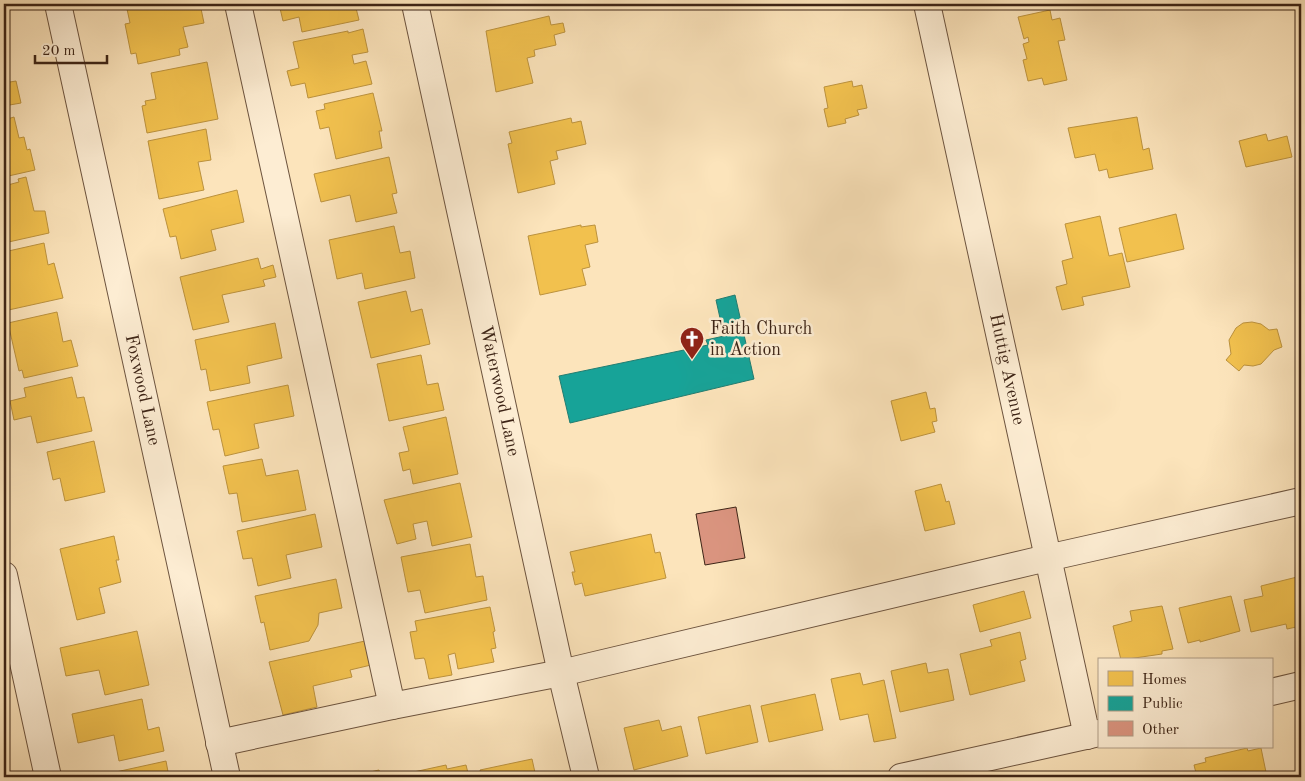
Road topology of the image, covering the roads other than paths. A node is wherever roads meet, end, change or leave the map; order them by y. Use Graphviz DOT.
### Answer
graph roads {
  1 [pos="58,4"];
  2 [pos="238,4"];
  3 [pos="415,4"];
  4 [pos="927,4"];
  5 [pos="1301,501"];
  6 [pos="1047,558"];
  7 [pos="4,575"];
  8 [pos="561,673"];
  9 [pos="1301,685"];
  10 [pos="1272,692"];
  11 [pos="392,706"];
  12 [pos="1093,734"];
  13 [pos="219,743"];
  14 [pos="48,777"];
  15 [pos="227,777"];
  16 [pos="586,777"];
  17 [pos="901,777"];
  1 -- 13 [label="street, Foxwood Lane"];
  2 -- 11 [label="street"];
  3 -- 8 [label="street, Waterwood Lane"];
  4 -- 6 [label="street, Huttig Avenue"];
  5 -- 6 [label="street"];
  6 -- 8 [label="street"];
  6 -- 12 [label="street, Huttig Avenue"];
  7 -- 14 [label="street"];
  8 -- 11 [label="street"];
  8 -- 16 [label="street, Waterwood Lane"];
  9 -- 10 [label="street"];
  11 -- 13 [label="street"];
  12 -- 17 [label="street"];
  13 -- 15 [label="street, Foxwood Lane"];
}
